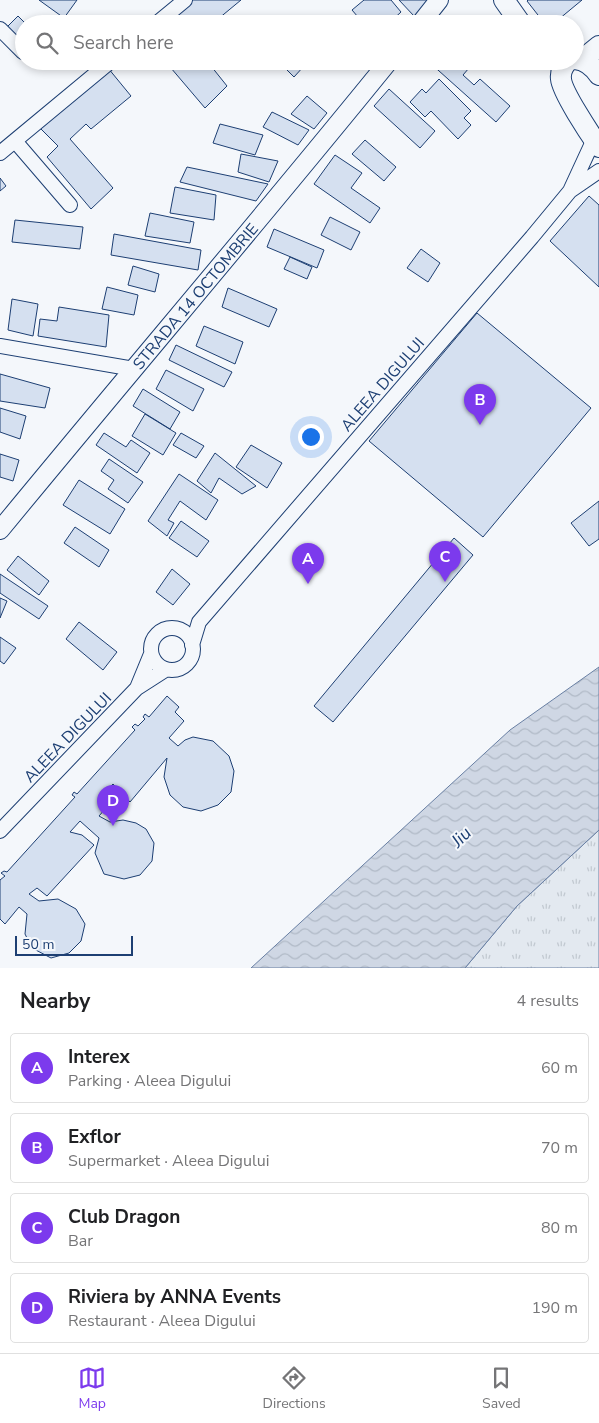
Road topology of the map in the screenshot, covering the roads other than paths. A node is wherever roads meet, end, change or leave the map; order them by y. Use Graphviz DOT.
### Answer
graph roads {
  1 [pos="185,0"];
  2 [pos="440,0"];
  3 [pos="504,0"];
  4 [pos="167,15"];
  5 [pos="428,15"];
  6 [pos="515,15"];
  7 [pos="0,29"];
  8 [pos="15,44"];
  9 [pos="599,46"];
  10 [pos="584,57"];
  11 [pos="584,69"];
  12 [pos="100,70"];
  13 [pos="383,70"];
  14 [pos="571,70"];
  15 [pos="599,75"];
  16 [pos="16,141"];
  17 [pos="597,143"];
  18 [pos="0,153"];
  19 [pos="599,171"];
  20 [pos="570,191"];
  21 [pos="70,205"];
  22 [pos="0,346"];
  23 [pos="134,369"];
  24 [pos="0,530"];
  25 [pos="199,622"];
  26 [pos="167,628"];
  27 [pos="192,645"];
  28 [pos="151,654"];
  29 [pos="165,670"];
  30 [pos="137,688"];
  31 [pos="0,831"];
  1 -- 4 [label="street"];
  2 -- 5 [label="street"];
  3 -- 6 [label="main road"];
  7 -- 8 [label="street"];
  9 -- 10 [label="main road"];
  11 -- 15 [label="main road"];
  12 -- 16 [label="street"];
  13 -- 23 [label="street, STRADA 14 OCTOMBRIE"];
  14 -- 17 [label="main road"];
  16 -- 18 [label="street"];
  16 -- 21 [label="street"];
  17 -- 20 [label="street, ALEEA DIGULUI"];
  19 -- 20 [label="street, ALEEA DIGULUI"];
  20 -- 25 [label="street, ALEEA DIGULUI"];
  22 -- 23 [label="street"];
  23 -- 24 [label="street, STRADA 14 OCTOMBRIE"];
  25 -- 26 [label="street"];
  25 -- 27 [label="street, ALEEA DIGULUI"];
  26 -- 27 [label="street"];
  26 -- 28 [label="street"];
  27 -- 29 [label="street"];
  28 -- 29 [label="street"];
  28 -- 30 [label="street, ALEEA DIGULUI"];
  29 -- 30 [label="street, ALEEA DIGULUI"];
  30 -- 31 [label="street, ALEEA DIGULUI"];
}
